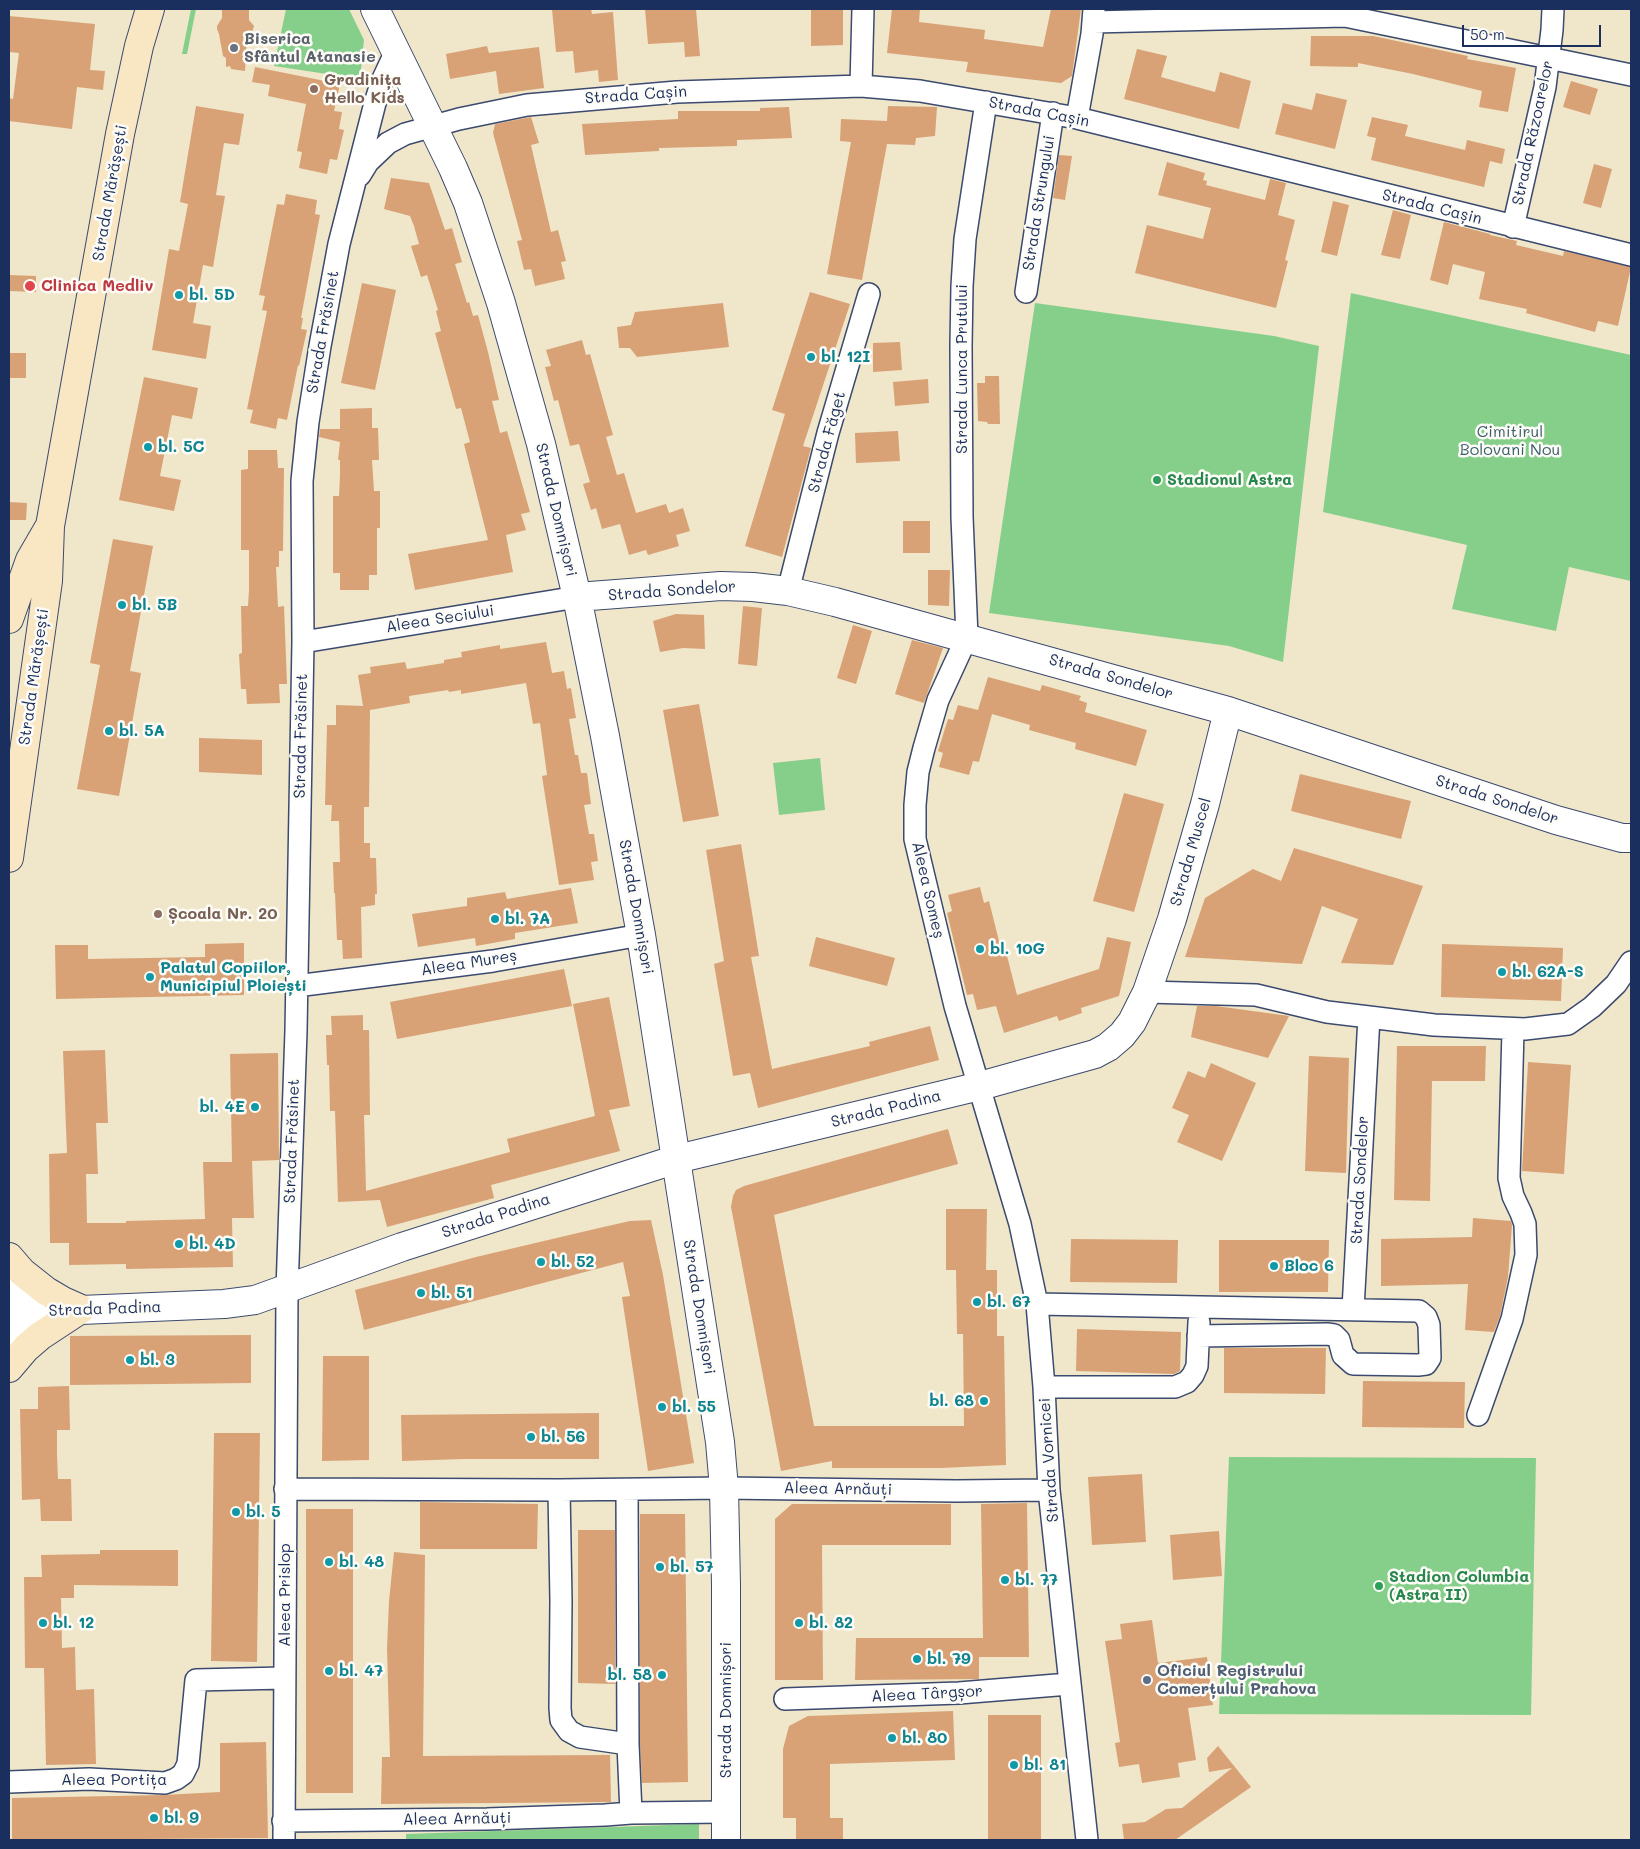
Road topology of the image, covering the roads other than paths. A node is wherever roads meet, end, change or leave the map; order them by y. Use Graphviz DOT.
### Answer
graph roads {
  1 [pos="150,9"];
  2 [pos="863,9"];
  3 [pos="1373,9"];
  4 [pos="1552,9"];
  5 [pos="381,10"];
  6 [pos="1094,15"];
  7 [pos="1345,16"];
  8 [pos="396,51"];
  9 [pos="1550,57"];
  10 [pos="1631,75"];
  11 [pos="861,86"];
  12 [pos="986,102"];
  13 [pos="1053,114"];
  14 [pos="1078,118"];
  15 [pos="434,126"];
  16 [pos="352,186"];
  17 [pos="1513,226"];
  18 [pos="1631,255"];
  19 [pos="1026,292"];
  20 [pos="869,294"];
  21 [pos="50,526"];
  22 [pos="788,591"];
  23 [pos="577,597"];
  24 [pos="9,620"];
  25 [pos="967,637"];
  26 [pos="303,642"];
  27 [pos="1228,710"];
  28 [pos="1631,838"];
  29 [pos="9,858"];
  30 [pos="641,934"];
  31 [pos="1631,962"];
  32 [pos="296,986"];
  33 [pos="1146,992"];
  34 [pos="1369,1017"];
  35 [pos="1513,1030"];
  36 [pos="980,1086"];
  37 [pos="677,1159"];
  38 [pos="9,1257"];
  39 [pos="287,1290"];
  40 [pos="1037,1304"];
  41 [pos="1199,1306"];
  42 [pos="81,1309"];
  43 [pos="1346,1309"];
  44 [pos="10,1314"];
  45 [pos="1198,1336"];
  46 [pos="1339,1340"];
  47 [pos="9,1368"];
  48 [pos="1044,1387"];
  49 [pos="1478,1414"];
  50 [pos="724,1488"];
  51 [pos="285,1489"];
  52 [pos="559,1490"];
  53 [pos="627,1490"];
  54 [pos="1049,1490"];
  55 [pos="284,1678"];
  56 [pos="1069,1684"];
  57 [pos="785,1699"];
  58 [pos="628,1744"];
  59 [pos="9,1782"];
  60 [pos="726,1812"];
  61 [pos="631,1813"];
  62 [pos="284,1830"];
  63 [pos="726,1840"];
  64 [pos="1086,1840"];
  1 -- 21 [label="main road, Strada Mărășești"];
  2 -- 11 [label="street"];
  3 -- 7 [label="street"];
  4 -- 9 [label="street, Strada Răzoarelor"];
  5 -- 8 [label="street, Strada Domnișori"];
  6 -- 7 [label="street"];
  6 -- 14 [label="street"];
  7 -- 9 [label="street"];
  8 -- 15 [label="street, Strada Domnișori"];
  8 -- 16 [label="street, Strada Frăsinet"];
  9 -- 10 [label="street"];
  9 -- 17 [label="street, Strada Răzoarelor"];
  11 -- 12 [label="street, Strada Cașin"];
  11 -- 15 [label="street, Strada Cașin"];
  12 -- 13 [label="street, Strada Cașin"];
  12 -- 25 [label="street, Strada Lunca Prutului"];
  13 -- 14 [label="street, Strada Cașin"];
  13 -- 19 [label="street, Strada Strungului"];
  14 -- 17 [label="street, Strada Cașin"];
  15 -- 16 [label="street, Strada Frăsinet"];
  15 -- 23 [label="street, Strada Domnișori"];
  16 -- 26 [label="street, Strada Frăsinet"];
  17 -- 18 [label="street, Strada Cașin"];
  20 -- 22 [label="street, Strada Făget"];
  21 -- 24 [label="main road, Strada Mărășești"];
  21 -- 29 [label="main road, Strada Mărășești"];
  22 -- 23 [label="street, Strada Sondelor"];
  22 -- 25 [label="street, Strada Sondelor"];
  23 -- 26 [label="street, Aleea Seciului"];
  23 -- 30 [label="street, Strada Domnișori"];
  25 -- 27 [label="street, Strada Sondelor"];
  25 -- 36 [label="street, Aleea Someș"];
  26 -- 32 [label="street, Strada Frăsinet"];
  27 -- 28 [label="street, Strada Sondelor"];
  27 -- 33 [label="street, Strada Muscel"];
  30 -- 32 [label="street, Aleea Mureș"];
  30 -- 37 [label="street, Strada Domnișori"];
  31 -- 35 [label="street"];
  32 -- 39 [label="street, Strada Frăsinet"];
  33 -- 34 [label="street"];
  33 -- 36 [label="street, Strada Muscel"];
  34 -- 35 [label="street"];
  34 -- 43 [label="street, Strada Sondelor"];
  35 -- 49 [label="street"];
  36 -- 37 [label="street, Strada Padina"];
  36 -- 40 [label="street, Strada Vornicei"];
  37 -- 39 [label="street, Strada Padina"];
  37 -- 50 [label="street, Strada Domnișori"];
  38 -- 42 [label="main road"];
  39 -- 42 [label="street, Strada Padina"];
  39 -- 51 [label="street, Aleea Prislop"];
  40 -- 41 [label="street"];
  40 -- 48 [label="street, Strada Vornicei"];
  41 -- 43 [label="street"];
  41 -- 45 [label="street"];
  42 -- 44 [label="street, Strada Padina"];
  42 -- 47 [label="main road"];
  43 -- 46 [label="street, Strada Sondelor"];
  43 -- 46 [label="street"];
  45 -- 46 [label="street"];
  45 -- 48 [label="street"];
  48 -- 54 [label="street, Strada Vornicei"];
  50 -- 53 [label="street, Aleea Arnăuți"];
  50 -- 54 [label="street, Aleea Arnăuți"];
  50 -- 60 [label="street, Strada Domnișori"];
  51 -- 52 [label="street, Aleea Arnăuți"];
  51 -- 55 [label="street, Aleea Prislop"];
  52 -- 53 [label="street, Aleea Arnăuți"];
  52 -- 58 [label="street"];
  53 -- 58 [label="street"];
  54 -- 56 [label="street, Strada Vornicei"];
  55 -- 59 [label="street, Aleea Portița"];
  55 -- 62 [label="street, Aleea Prislop"];
  56 -- 57 [label="street, Aleea Târgșor"];
  56 -- 64 [label="street, Strada Vornicei"];
  58 -- 61 [label="street"];
  60 -- 61 [label="street, Aleea Arnăuți"];
  60 -- 63 [label="street, Strada Domnișori"];
  61 -- 62 [label="street, Aleea Arnăuți"];
}
